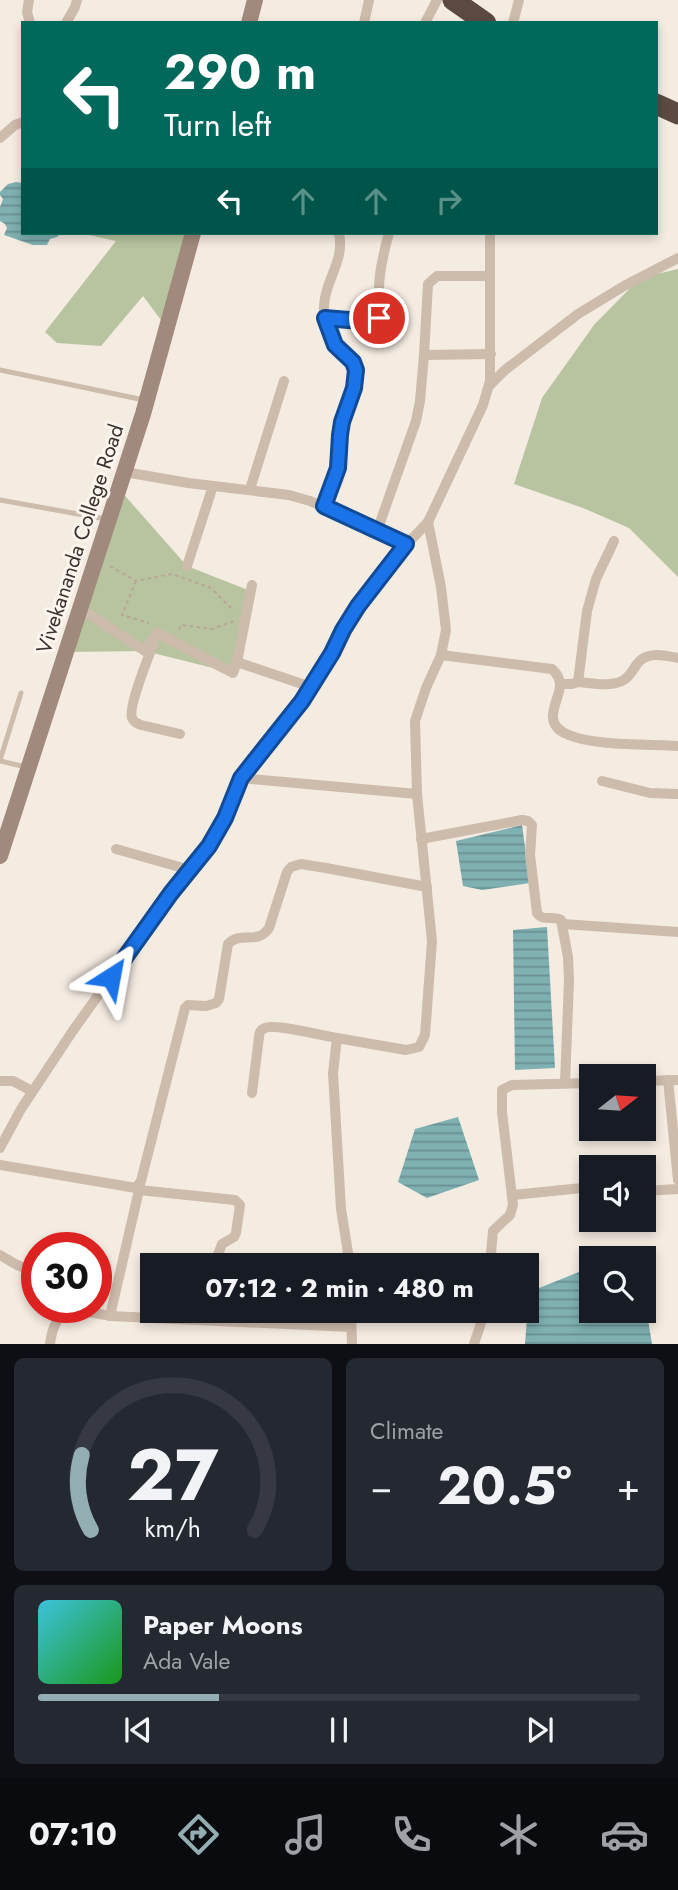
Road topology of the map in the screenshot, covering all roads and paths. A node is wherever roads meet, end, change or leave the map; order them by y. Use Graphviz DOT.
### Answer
graph roads {
  1 [pos="29,0"];
  2 [pos="77,0"];
  3 [pos="255,0"];
  4 [pos="369,0"];
  5 [pos="437,0"];
  6 [pos="453,0"];
  7 [pos="519,0"];
  8 [pos="28,21"];
  9 [pos="67,21"];
  10 [pos="250,21"];
  11 [pos="364,21"];
  12 [pos="426,21"];
  13 [pos="483,21"];
  14 [pos="514,21"];
  15 [pos="21,123"];
  16 [pos="0,138"];
  17 [pos="192,235"];
  18 [pos="338,235"];
  19 [pos="388,235"];
  20 [pos="490,235"];
  21 [pos="678,258"];
  22 [pos="490,276"];
  23 [pos="325,318"];
  24 [pos="491,354"];
  25 [pos="424,355"];
  26 [pos="0,370"];
  27 [pos="284,381"];
  28 [pos="489,386"];
  29 [pos="146,401"];
  30 [pos="125,472"];
  31 [pos="213,486"];
  32 [pos="250,489"];
  33 [pos="0,500"];
  34 [pos="324,506"];
  35 [pos="110,520"];
  36 [pos="428,522"];
  37 [pos="377,531"];
  38 [pos="614,541"];
  39 [pos="406,544"];
  40 [pos="97,558"];
  41 [pos="187,566"];
  42 [pos="136,582"];
  43 [pos="252,585"];
  44 [pos="81,609"];
  45 [pos="234,611"];
  46 [pos="242,619"];
  47 [pos="156,629"];
  48 [pos="177,643"];
  49 [pos="441,656"];
  50 [pos="678,658"];
  51 [pos="237,662"];
  52 [pos="578,682"];
  53 [pos="560,684"];
  54 [pos="311,687"];
  55 [pos="21,693"];
  56 [pos="180,734"];
  57 [pos="678,746"];
  58 [pos="0,761"];
  59 [pos="29,768"];
  60 [pos="241,778"];
  61 [pos="602,781"];
  62 [pos="417,794"];
  63 [pos="678,794"];
  64 [pos="421,839"];
  65 [pos="116,849"];
  66 [pos="0,856"];
  67 [pos="190,870"];
  68 [pos="427,887"];
  69 [pos="563,924"];
  70 [pos="678,932"];
  71 [pos="337,1038"];
  72 [pos="673,1080"];
  73 [pos="0,1081"];
  74 [pos="565,1083"];
  75 [pos="579,1083"];
  76 [pos="32,1091"];
  77 [pos="252,1093"];
  78 [pos="0,1148"];
  79 [pos="0,1165"];
  80 [pos="678,1180"];
  81 [pos="140,1186"];
  82 [pos="579,1188"];
  83 [pos="678,1189"];
  84 [pos="656,1190"];
  85 [pos="513,1195"];
  86 [pos="219,1253"];
  87 [pos="348,1253"];
  88 [pos="491,1253"];
  89 [pos="0,1255"];
  90 [pos="21,1267"];
  91 [pos="112,1307"];
  92 [pos="112,1316"];
  93 [pos="140,1316"];
  94 [pos="55,1323"];
  95 [pos="298,1323"];
  96 [pos="351,1323"];
  97 [pos="481,1323"];
  98 [pos="351,1327"];
  99 [pos="50,1344"];
  100 [pos="352,1344"];
  101 [pos="474,1344"];
  1 -- 8 [label="street"];
  2 -- 9 [label="street"];
  3 -- 10 [label="street"];
  4 -- 11 [label="street"];
  5 -- 12 [label="street"];
  6 -- 13 [label="highway"];
  7 -- 14 [label="street"];
  15 -- 16 [label="street"];
  17 -- 29 [label="street, Vivekananda College Road"];
  18 -- 23 [label="street"];
  19 -- 23 [label="street"];
  20 -- 22 [label="street"];
  21 -- 28 [label="street"];
  22 -- 24 [label="street"];
  22 -- 25 [label="street"];
  23 -- 34 [label="street"];
  24 -- 25 [label="street"];
  24 -- 28 [label="street"];
  25 -- 37 [label="street"];
  26 -- 29 [label="lane"];
  27 -- 32 [label="street"];
  28 -- 36 [label="street"];
  29 -- 30 [label="street, Vivekananda College Road"];
  30 -- 31 [label="street"];
  30 -- 35 [label="street, Vivekananda College Road"];
  31 -- 32 [label="street"];
  31 -- 41 [label="street"];
  32 -- 34 [label="street"];
  33 -- 35 [label="lane"];
  34 -- 37 [label="street"];
  35 -- 40 [label="street, Vivekananda College Road"];
  36 -- 39 [label="street"];
  36 -- 49 [label="street"];
  37 -- 39 [label="street"];
  38 -- 52 [label="street"];
  39 -- 54 [label="street"];
  40 -- 42 [label="path"];
  40 -- 44 [label="street, Vivekananda College Road"];
  42 -- 45 [label="path"];
  42 -- 47 [label="path"];
  43 -- 51 [label="street"];
  44 -- 47 [label="street"];
  44 -- 59 [label="street, Vivekananda College Road"];
  46 -- 48 [label="path"];
  47 -- 48 [label="street"];
  47 -- 56 [label="street"];
  48 -- 51 [label="street"];
  49 -- 53 [label="street"];
  49 -- 62 [label="street"];
  50 -- 52 [label="street"];
  51 -- 54 [label="street"];
  52 -- 53 [label="street"];
  53 -- 57 [label="street"];
  54 -- 60 [label="street"];
  55 -- 58 [label="lane"];
  58 -- 59 [label="lane"];
  59 -- 66 [label="street, Vivekananda College Road"];
  60 -- 62 [label="street"];
  60 -- 67 [label="street"];
  61 -- 63 [label="street"];
  62 -- 64 [label="street"];
  64 -- 68 [label="street"];
  64 -- 69 [label="street"];
  65 -- 67 [label="street"];
  67 -- 76 [label="street"];
  68 -- 71 [label="street"];
  68 -- 81 [label="street"];
  69 -- 70 [label="street"];
  69 -- 74 [label="street"];
  71 -- 77 [label="street"];
  71 -- 87 [label="street"];
  72 -- 80 [label="street"];
  73 -- 76 [label="street"];
  74 -- 75 [label="street"];
  74 -- 85 [label="street"];
  76 -- 78 [label="street"];
  79 -- 81 [label="street"];
  81 -- 86 [label="street"];
  81 -- 91 [label="street"];
  82 -- 85 [label="street"];
  83 -- 84 [label="street"];
  85 -- 88 [label="street"];
  89 -- 90 [label="street"];
  92 -- 93 [label="street"];
  94 -- 99 [label="street"];
  95 -- 98 [label="street"];
  96 -- 98 [label="street"];
  97 -- 101 [label="street"];
  98 -- 100 [label="street"];
}
